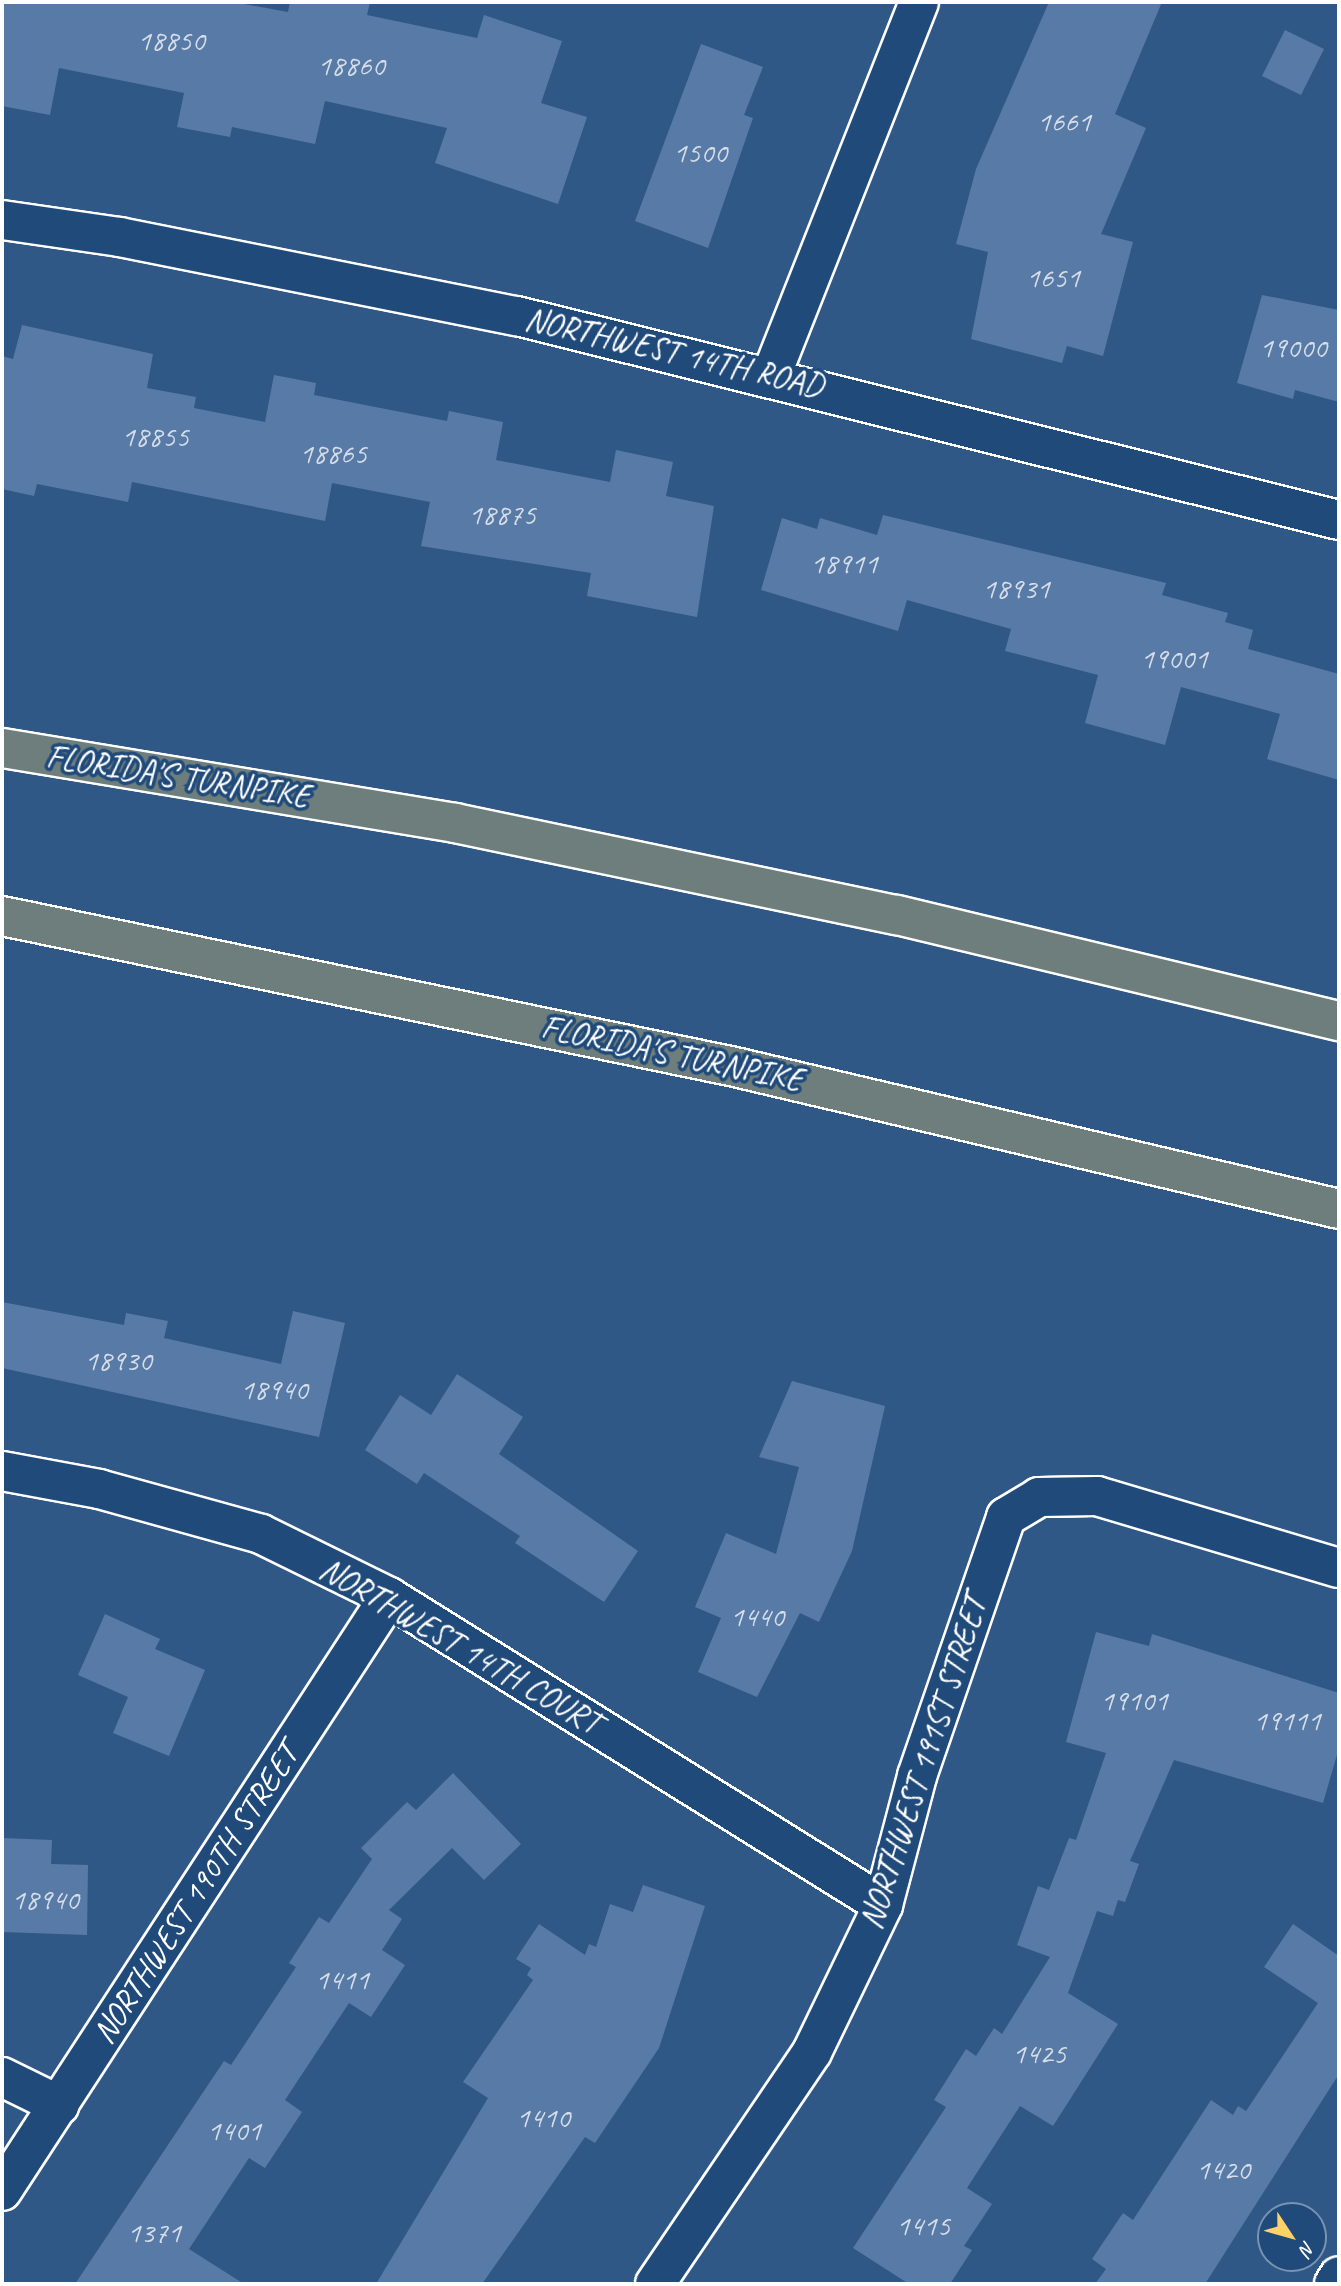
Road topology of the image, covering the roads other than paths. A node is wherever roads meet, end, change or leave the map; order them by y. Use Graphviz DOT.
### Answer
graph roads {
  1 [pos="919,2"];
  2 [pos="2,220"];
  3 [pos="771,376"];
  4 [pos="1339,520"];
  5 [pos="2,748"];
  6 [pos="2,916"];
  7 [pos="1339,1021"];
  8 [pos="1339,1209"];
  9 [pos="2,1471"];
  10 [pos="1339,1568"];
  11 [pos="389,1597"];
  12 [pos="883,1905"];
  13 [pos="2,2077"];
  14 [pos="59,2105"];
  15 [pos="2,2191"];
  16 [pos="1339,2276"];
  17 [pos="655,2284"];
  18 [pos="1334,2284"];
  1 -- 3 [label="street"];
  2 -- 3 [label="street, NORTHWEST 14TH ROAD"];
  3 -- 4 [label="street, NORTHWEST 14TH ROAD"];
  5 -- 7 [label="highway, FLORIDA'S TURNPIKE"];
  6 -- 8 [label="highway, FLORIDA'S TURNPIKE"];
  9 -- 11 [label="street, NORTHWEST 14TH COURT"];
  10 -- 12 [label="street, NORTHWEST 191ST STREET"];
  11 -- 12 [label="street, NORTHWEST 14TH COURT"];
  11 -- 14 [label="street, NORTHWEST 190TH STREET"];
  12 -- 17 [label="street, NORTHWEST 191ST STREET"];
  13 -- 14 [label="street"];
  14 -- 15 [label="street, NORTHWEST 190TH STREET"];
  16 -- 18 [label="street"];
}
